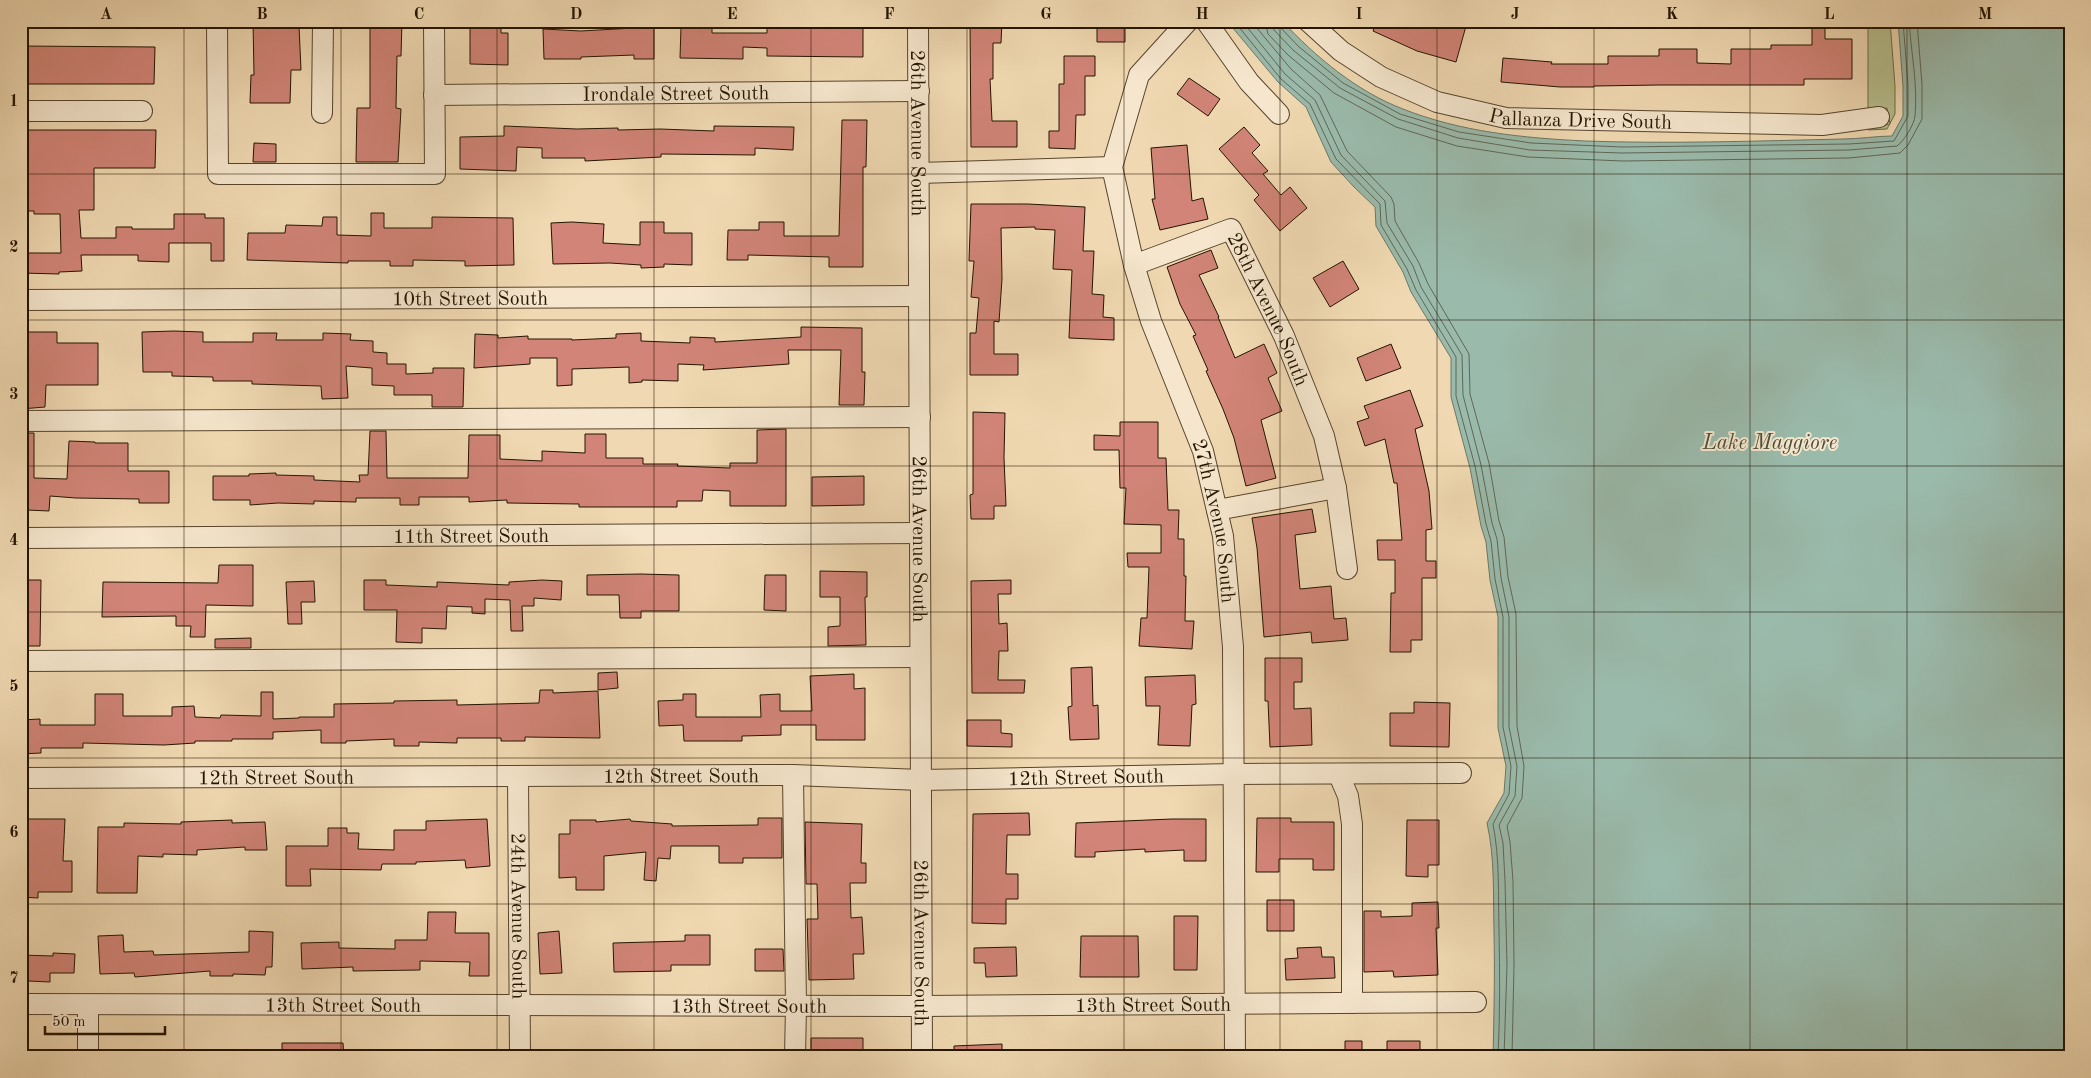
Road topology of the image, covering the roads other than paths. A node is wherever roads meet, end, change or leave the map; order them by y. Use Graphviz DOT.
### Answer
graph roads {
  1 [pos="217,21"];
  2 [pos="323,21"];
  3 [pos="434,21"];
  4 [pos="918,21"];
  5 [pos="1188,21"];
  6 [pos="1206,21"];
  7 [pos="1308,21"];
  8 [pos="919,91"];
  9 [pos="434,95"];
  10 [pos="21,111"];
  11 [pos="142,111"];
  12 [pos="322,113"];
  13 [pos="1279,114"];
  14 [pos="1879,117"];
  15 [pos="1112,167"];
  16 [pos="919,173"];
  17 [pos="1134,265"];
  18 [pos="919,296"];
  19 [pos="21,300"];
  20 [pos="920,417"];
  21 [pos="21,421"];
  22 [pos="1336,488"];
  23 [pos="1217,510"];
  24 [pos="920,533"];
  25 [pos="21,538"];
  26 [pos="1347,569"];
  27 [pos="920,657"];
  28 [pos="21,661"];
  29 [pos="1461,773"];
  30 [pos="1234,774"];
  31 [pos="1339,774"];
  32 [pos="793,775"];
  33 [pos="518,776"];
  34 [pos="21,778"];
  35 [pos="921,780"];
  36 [pos="1476,1002"];
  37 [pos="1235,1003"];
  38 [pos="1352,1003"];
  39 [pos="21,1004"];
  40 [pos="88,1005"];
  41 [pos="520,1006"];
  42 [pos="796,1006"];
  43 [pos="922,1006"];
  44 [pos="88,1057"];
  45 [pos="520,1057"];
  46 [pos="795,1057"];
  47 [pos="922,1057"];
  48 [pos="1235,1057"];
  1 -- 9 [label="street"];
  2 -- 12 [label="street"];
  3 -- 9 [label="street"];
  4 -- 8 [label="street, 26th Avenue South"];
  5 -- 15 [label="street, 27th Avenue South"];
  6 -- 13 [label="street"];
  7 -- 14 [label="street, Pallanza Drive South"];
  8 -- 9 [label="street, Irondale Street South"];
  8 -- 16 [label="street, 26th Avenue South"];
  10 -- 11 [label="street"];
  15 -- 16 [label="street"];
  15 -- 17 [label="street, 27th Avenue South"];
  16 -- 18 [label="street, 26th Avenue South"];
  17 -- 22 [label="street, 28th Avenue South"];
  17 -- 23 [label="street, 27th Avenue South"];
  18 -- 19 [label="street, 10th Street South"];
  18 -- 20 [label="street, 26th Avenue South"];
  20 -- 21 [label="street"];
  20 -- 24 [label="street, 26th Avenue South"];
  22 -- 23 [label="street"];
  22 -- 26 [label="street, 28th Avenue South"];
  23 -- 30 [label="street, 27th Avenue South"];
  24 -- 25 [label="street, 11th Street South"];
  24 -- 27 [label="street, 26th Avenue South"];
  27 -- 28 [label="street"];
  27 -- 35 [label="street, 26th Avenue South"];
  29 -- 31 [label="street, 12th Street South"];
  30 -- 31 [label="street, 12th Street South"];
  30 -- 35 [label="street, 12th Street South"];
  30 -- 37 [label="street, 27th Avenue South"];
  31 -- 38 [label="street"];
  32 -- 33 [label="street, 12th Street South"];
  32 -- 35 [label="street, 12th Street South"];
  32 -- 42 [label="street"];
  33 -- 34 [label="street, 12th Street South"];
  33 -- 41 [label="street, 24th Avenue South"];
  35 -- 43 [label="street, 26th Avenue South"];
  36 -- 38 [label="street, 13th Street South"];
  37 -- 38 [label="street, 13th Street South"];
  37 -- 43 [label="street, 13th Street South"];
  37 -- 48 [label="street, 27th Avenue South"];
  39 -- 40 [label="street, 13th Street South"];
  40 -- 41 [label="street, 13th Street South"];
  40 -- 44 [label="street"];
  41 -- 42 [label="street, 13th Street South"];
  41 -- 45 [label="street, 24th Avenue South"];
  42 -- 43 [label="street, 13th Street South"];
  42 -- 46 [label="street"];
  43 -- 47 [label="street, 26th Avenue South"];
}
